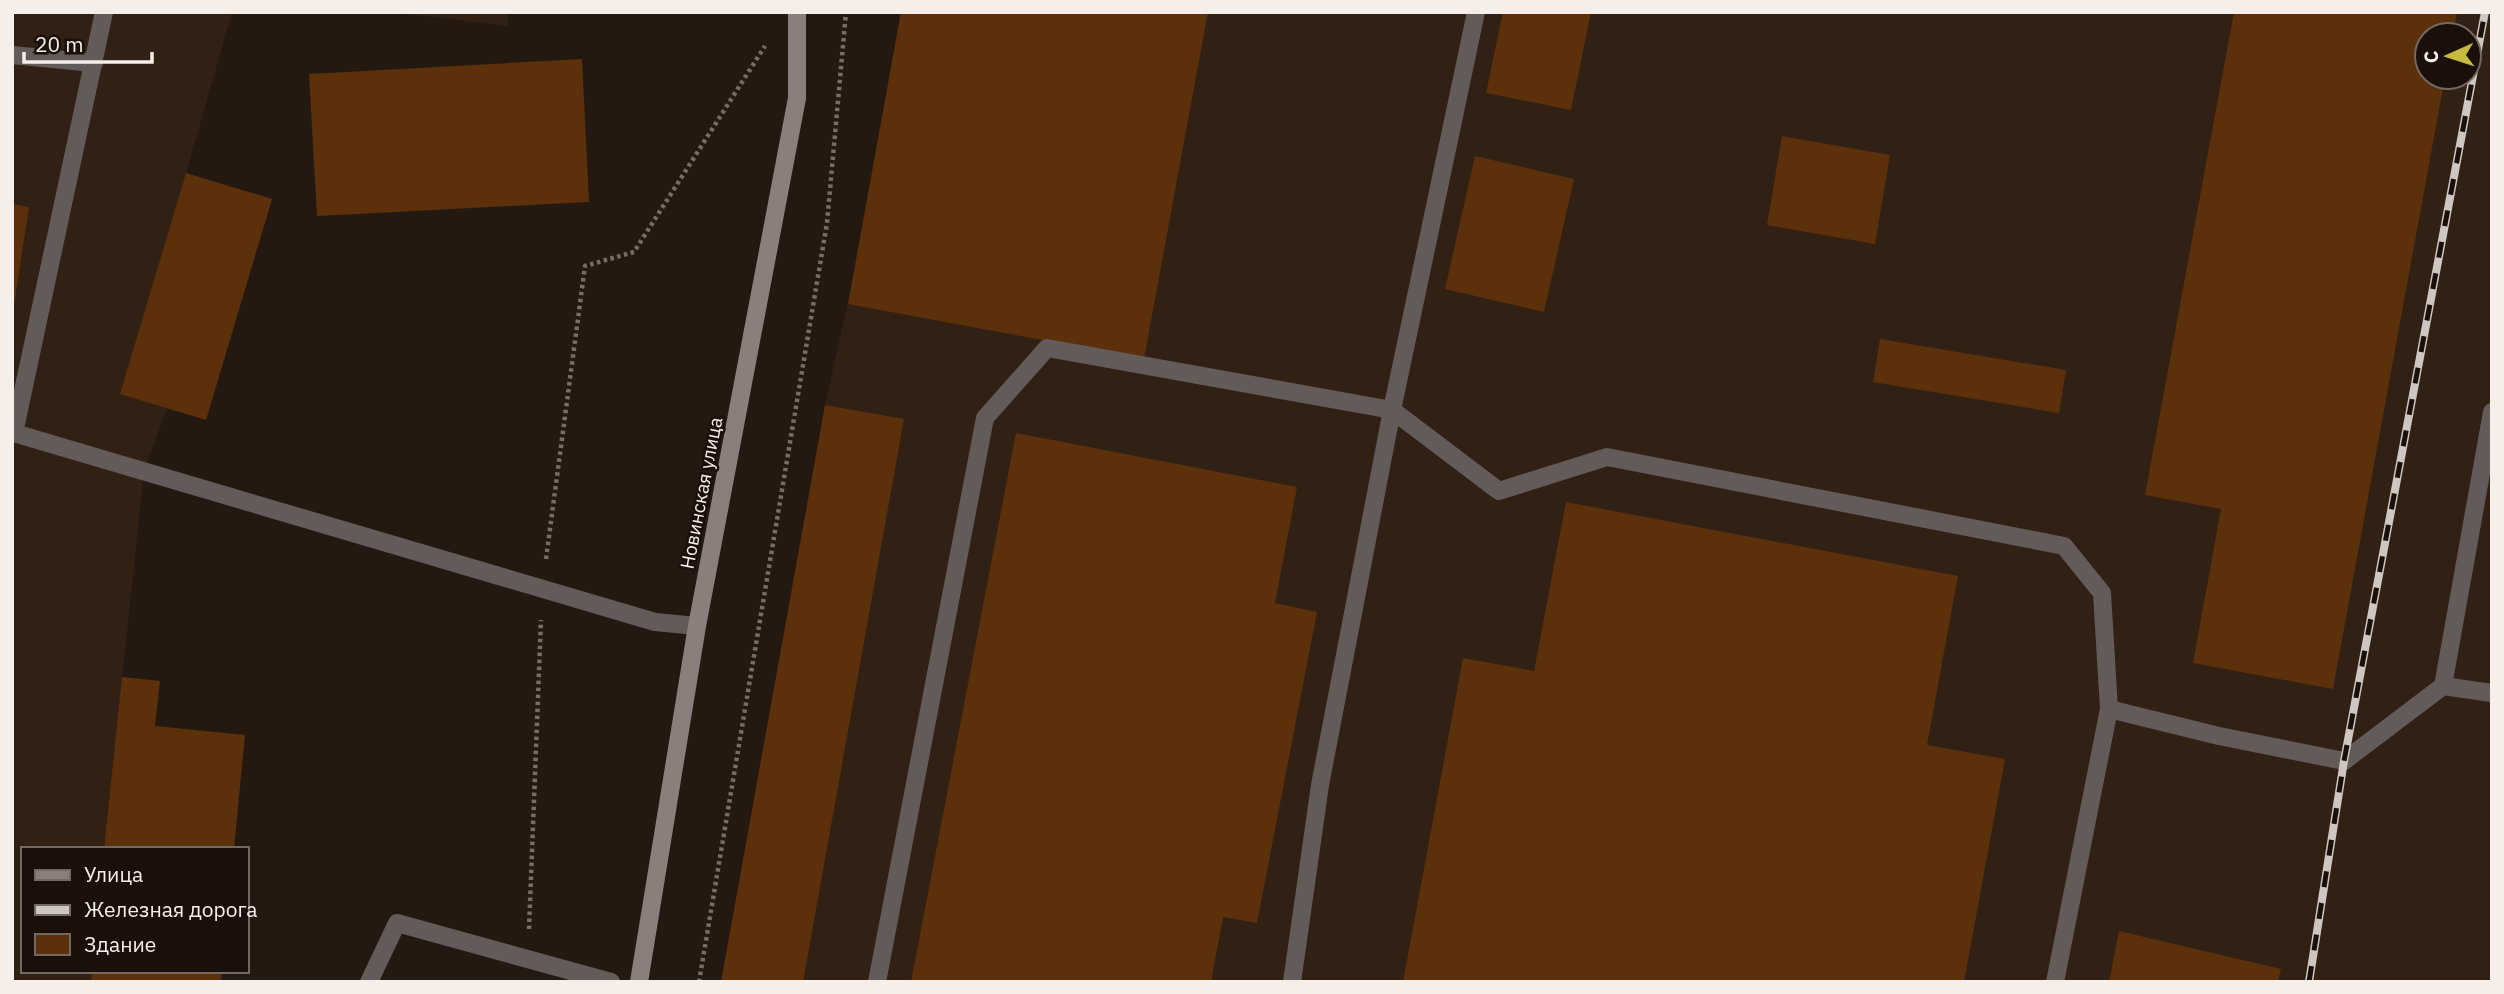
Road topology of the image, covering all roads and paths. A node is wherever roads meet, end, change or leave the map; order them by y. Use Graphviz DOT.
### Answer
graph roads {
  1 [pos="104,12"];
  2 [pos="797,12"];
  3 [pos="846,12"];
  4 [pos="1475,12"];
  5 [pos="767,43"];
  6 [pos="12,54"];
  7 [pos="94,62"];
  8 [pos="1392,410"];
  9 [pos="2492,412"];
  10 [pos="542,589"];
  11 [pos="697,626"];
  12 [pos="2443,686"];
  13 [pos="2492,693"];
  14 [pos="2109,709"];
  15 [pos="528,959"];
  16 [pos="369,982"];
  17 [pos="611,982"];
  18 [pos="639,982"];
  19 [pos="699,982"];
  20 [pos="877,982"];
  21 [pos="1292,982"];
  22 [pos="2055,982"];
  1 -- 7 [label="lane"];
  2 -- 11 [label="main road, Новинская улица"];
  3 -- 19 [label="path"];
  4 -- 8 [label="lane"];
  5 -- 10 [label="path"];
  6 -- 7 [label="lane"];
  7 -- 10 [label="lane"];
  8 -- 14 [label="lane"];
  8 -- 20 [label="lane"];
  8 -- 21 [label="lane"];
  9 -- 12 [label="lane"];
  10 -- 11 [label="lane"];
  10 -- 15 [label="path"];
  11 -- 18 [label="main road, Новинская улица"];
  12 -- 13 [label="lane"];
  12 -- 14 [label="lane"];
  14 -- 22 [label="lane"];
  15 -- 16 [label="lane"];
  15 -- 17 [label="lane"];
}
